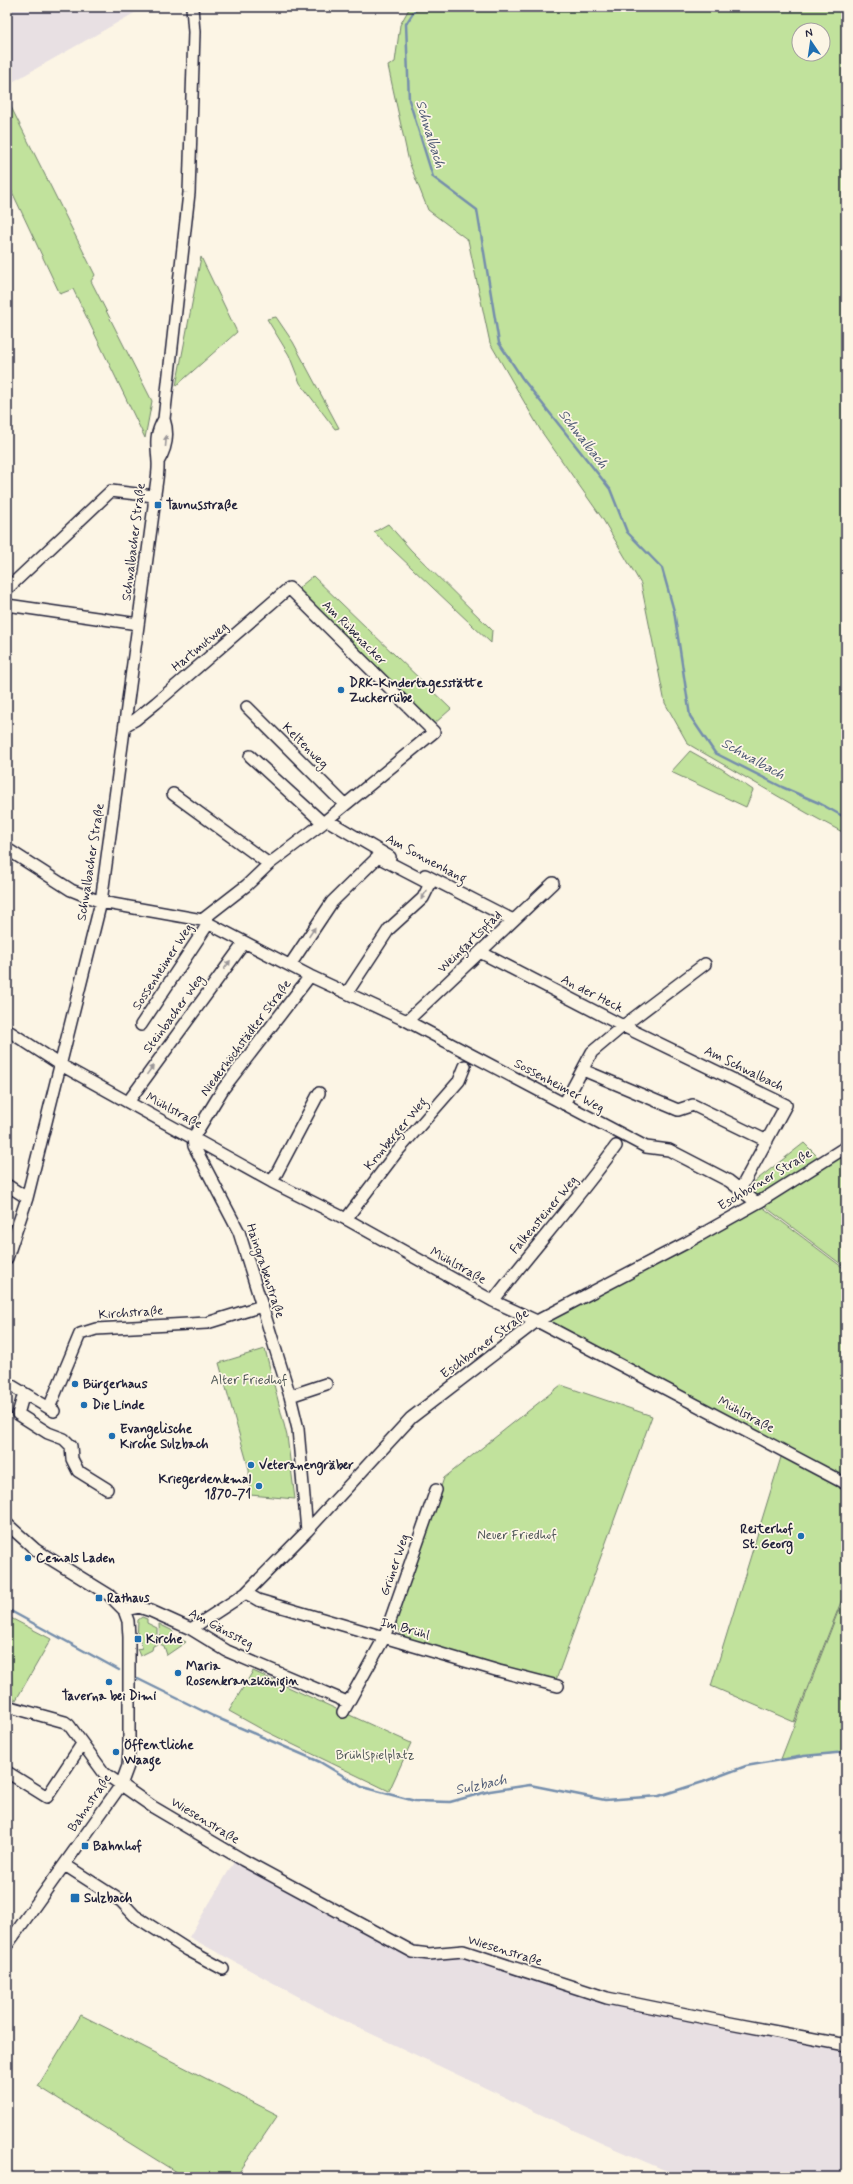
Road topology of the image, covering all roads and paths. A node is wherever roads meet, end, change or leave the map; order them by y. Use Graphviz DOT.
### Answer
graph roads {
  1 [pos="192,7"];
  2 [pos="154,496"];
  3 [pos="288,588"];
  4 [pos="7,589"];
  5 [pos="7,605"];
  6 [pos="138,624"];
  7 [pos="247,707"];
  8 [pos="126,725"];
  9 [pos="250,756"];
  10 [pos="173,794"];
  11 [pos="344,804"];
  12 [pos="325,822"];
  13 [pos="7,849"];
  14 [pos="269,864"];
  15 [pos="554,883"];
  16 [pos="101,902"];
  17 [pos="513,920"];
  18 [pos="205,922"];
  19 [pos="244,943"];
  20 [pos="480,952"];
  21 [pos="705,964"];
  22 [pos="290,965"];
  23 [pos="310,976"];
  24 [pos="347,993"];
  25 [pos="407,1021"];
  26 [pos="141,1026"];
  27 [pos="623,1026"];
  28 [pos="7,1030"];
  29 [pos="61,1065"];
  30 [pos="465,1066"];
  31 [pos="583,1070"];
  32 [pos="319,1093"];
  33 [pos="128,1102"];
  34 [pos="564,1104"];
  35 [pos="193,1138"];
  36 [pos="767,1141"];
  37 [pos="616,1146"];
  38 [pos="846,1147"];
  39 [pos="272,1182"];
  40 [pos="7,1185"];
  41 [pos="740,1190"];
  42 [pos="27,1198"];
  43 [pos="757,1203"];
  44 [pos="346,1219"];
  45 [pos="7,1258"];
  46 [pos="493,1301"];
  47 [pos="262,1306"];
  48 [pos="537,1321"];
  49 [pos="7,1383"];
  50 [pos="326,1384"];
  51 [pos="24,1393"];
  52 [pos="290,1396"];
  53 [pos="846,1484"];
  54 [pos="107,1490"];
  55 [pos="436,1490"];
  56 [pos="7,1524"];
  57 [pos="308,1530"];
  58 [pos="246,1593"];
  59 [pos="124,1610"];
  60 [pos="191,1628"];
  61 [pos="384,1638"];
  62 [pos="558,1686"];
  63 [pos="7,1706"];
  64 [pos="345,1707"];
  65 [pos="82,1744"];
  66 [pos="7,1772"];
  67 [pos="121,1784"];
  68 [pos="64,1865"];
  69 [pos="7,1945"];
  70 [pos="223,1969"];
  71 [pos="846,2045"];
  1 -- 2 [label="street, Schwalbacher Straße"];
  2 -- 4 [label="street"];
  2 -- 6 [label="street, Schwalbacher Straße"];
  3 -- 8 [label="street, Hartmutweg"];
  3 -- 11 [label="street, Am Rübenacker"];
  5 -- 6 [label="street"];
  6 -- 8 [label="street, Schwalbacher Straße"];
  7 -- 11 [label="street, Keltenweg"];
  8 -- 16 [label="street, Schwalbacher Straße"];
  9 -- 12 [label="street"];
  10 -- 14 [label="street"];
  11 -- 12 [label="street"];
  12 -- 14 [label="street"];
  12 -- 17 [label="street, Am Sonnenhang"];
  13 -- 16 [label="street, Sossenheimer Weg"];
  14 -- 18 [label="street"];
  15 -- 17 [label="street, Weingartspfad"];
  16 -- 18 [label="street, Sossenheimer Weg"];
  16 -- 29 [label="street, Schwalbacher Straße"];
  17 -- 20 [label="street, Weingartspfad"];
  18 -- 19 [label="street, Sossenheimer Weg"];
  18 -- 26 [label="street, Sossenheimer Weg"];
  19 -- 22 [label="street, Sossenheimer Weg"];
  33 -- 19 [label="street, Steinbacher Weg, one-way"];
  20 -- 25 [label="street, Weingartspfad"];
  20 -- 27 [label="street, An der Heck"];
  21 -- 27 [label="street"];
  22 -- 23 [label="street, Sossenheimer Weg"];
  22 -- 24 [label="street, one-way"];
  23 -- 24 [label="street, Sossenheimer Weg"];
  23 -- 35 [label="street, Niederhöchstädter Straße"];
  24 -- 25 [label="street, Sossenheimer Weg"];
  25 -- 34 [label="street, Sossenheimer Weg"];
  27 -- 31 [label="street, An der Heck"];
  27 -- 36 [label="street, Am Schwalbach"];
  28 -- 29 [label="street, Mühlstraße"];
  29 -- 33 [label="street, Mühlstraße"];
  29 -- 42 [label="street, Schwalbacher Straße"];
  30 -- 44 [label="street, Kronberger Weg"];
  31 -- 34 [label="street, An der Heck"];
  31 -- 36 [label="street"];
  32 -- 39 [label="street"];
  33 -- 35 [label="street, Mühlstraße"];
  34 -- 41 [label="street, Sossenheimer Weg"];
  35 -- 39 [label="street, Mühlstraße"];
  35 -- 47 [label="street, Haingrabenstraße"];
  36 -- 41 [label="street, Am Schwalbach"];
  37 -- 46 [label="street, Falkensteiner Weg"];
  38 -- 43 [label="street, Eschborner Straße"];
  39 -- 44 [label="street, Mühlstraße"];
  40 -- 42 [label="street"];
  41 -- 43 [label="street, Sossenheimer Weg"];
  42 -- 45 [label="street, Schwalbacher Straße"];
  43 -- 48 [label="street, Eschborner Straße"];
  44 -- 46 [label="street, Mühlstraße"];
  46 -- 48 [label="street, Mühlstraße"];
  47 -- 51 [label="street, Kirchstraße"];
  47 -- 52 [label="street, Haingrabenstraße"];
  48 -- 53 [label="street, Mühlstraße"];
  48 -- 57 [label="street, Eschborner Straße"];
  49 -- 51 [label="street"];
  50 -- 52 [label="street"];
  51 -- 54 [label="street"];
  52 -- 57 [label="street, Haingrabenstraße"];
  55 -- 61 [label="street, Grüner Weg"];
  56 -- 59 [label="street"];
  57 -- 58 [label="street, Eschborner Straße"];
  58 -- 60 [label="street, Eschborner Straße"];
  58 -- 61 [label="street, Im Brühl"];
  59 -- 60 [label="street, Am Gänssteg"];
  59 -- 67 [label="street, Bahnstraße"];
  60 -- 64 [label="street, Am Gänssteg"];
  61 -- 62 [label="street, Im Brühl"];
  61 -- 64 [label="street, Grüner Weg"];
  63 -- 65 [label="street, Wiesenstraße"];
  65 -- 66 [label="street"];
  65 -- 67 [label="street, Wiesenstraße"];
  67 -- 68 [label="street, Bahnstraße"];
  67 -- 71 [label="street, Wiesenstraße"];
  68 -- 69 [label="street, Bahnstraße"];
  68 -- 70 [label="street"];
}
